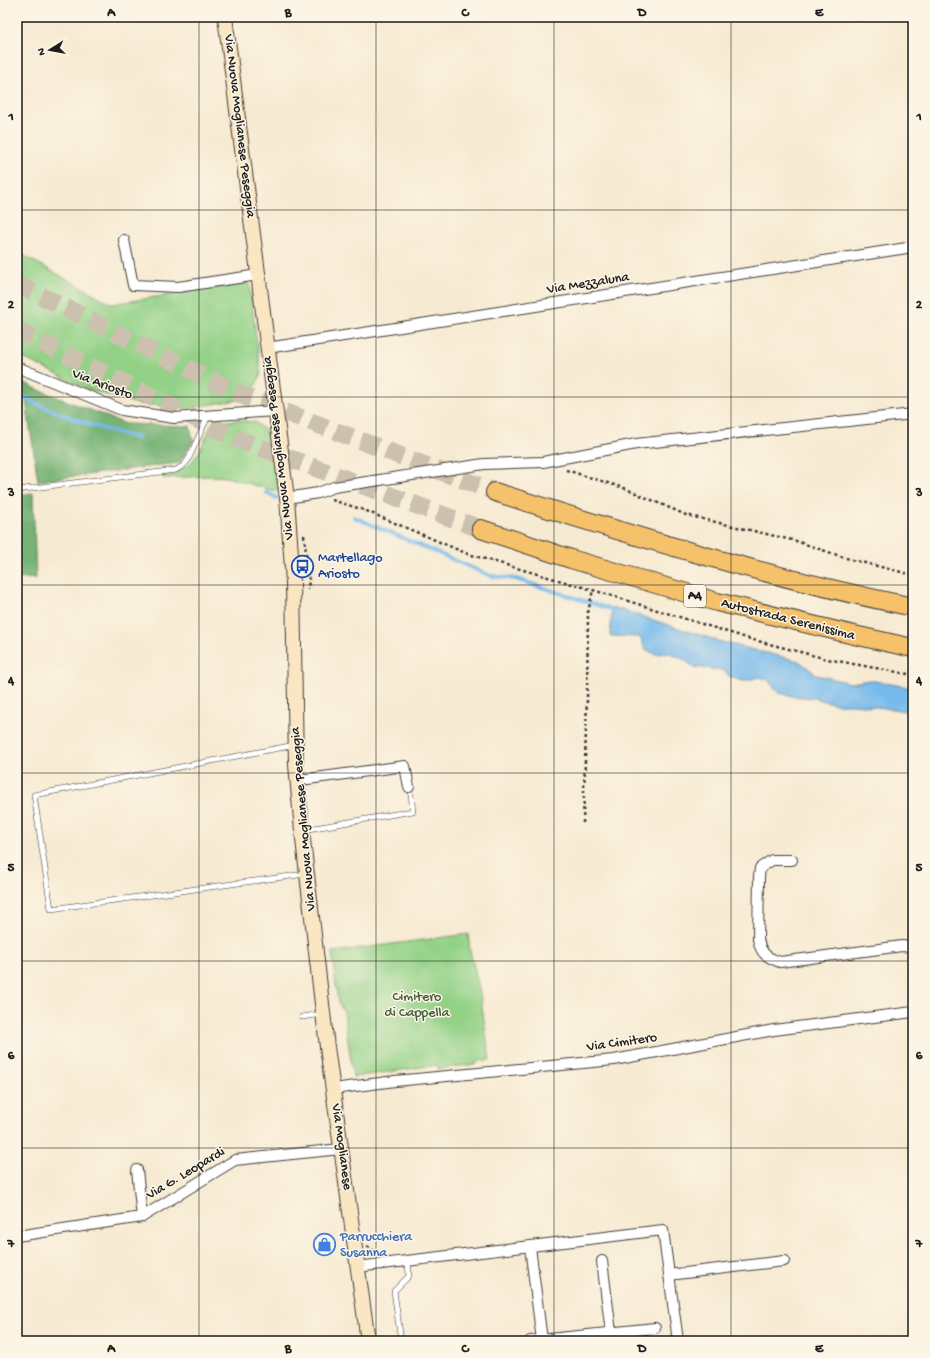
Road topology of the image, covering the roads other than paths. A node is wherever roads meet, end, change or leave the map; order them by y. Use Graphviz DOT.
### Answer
graph roads {
  1 [pos="225,17"];
  2 [pos="124,240"];
  3 [pos="913,247"];
  4 [pos="258,275"];
  5 [pos="267,348"];
  6 [pos="17,367"];
  7 [pos="275,411"];
  8 [pos="913,414"];
  9 [pos="208,416"];
  10 [pos="17,490"];
  11 [pos="495,492"];
  12 [pos="287,498"];
  13 [pos="481,529"];
  14 [pos="913,607"];
  15 [pos="913,648"];
  16 [pos="296,745"];
  17 [pos="298,779"];
  18 [pos="410,791"];
  19 [pos="302,831"];
  20 [pos="792,860"];
  21 [pos="308,874"];
  22 [pos="913,947"];
  23 [pos="317,952"];
  24 [pos="913,1012"];
  25 [pos="324,1014"];
  26 [pos="302,1017"];
  27 [pos="333,1089"];
  28 [pos="341,1149"];
  29 [pos="137,1170"];
  30 [pos="142,1217"];
  31 [pos="17,1236"];
  32 [pos="530,1247"];
  33 [pos="408,1261"];
  34 [pos="602,1261"];
  35 [pos="784,1261"];
  36 [pos="357,1267"];
  37 [pos="669,1275"];
  38 [pos="655,1328"];
  39 [pos="611,1332"];
  40 [pos="542,1340"];
  41 [pos="368,1341"];
  42 [pos="401,1341"];
  43 [pos="530,1341"];
  44 [pos="678,1341"];
  1 -- 4 [label="main road, Via Nuova Moglianese Peseggia"];
  2 -- 4 [label="street"];
  3 -- 5 [label="street, Via Mezzaluna"];
  4 -- 5 [label="main road, Via Nuova Moglianese Peseggia"];
  5 -- 7 [label="main road, Via Nuova Moglianese Peseggia"];
  6 -- 9 [label="street, Via Ariosto"];
  7 -- 9 [label="street, Via Ariosto"];
  7 -- 12 [label="main road, Via Nuova Moglianese Peseggia"];
  8 -- 12 [label="street"];
  9 -- 10 [label="lane"];
  11 -- 14 [label="highway"];
  12 -- 16 [label="main road, Via Nuova Moglianese Peseggia"];
  13 -- 15 [label="highway, Autostrada Serenissima / A4"];
  16 -- 17 [label="main road, Via Nuova Moglianese Peseggia"];
  16 -- 21 [label="lane"];
  17 -- 18 [label="street"];
  17 -- 19 [label="main road, Via Nuova Moglianese Peseggia"];
  18 -- 19 [label="lane"];
  19 -- 21 [label="main road, Via Nuova Moglianese Peseggia"];
  20 -- 22 [label="street"];
  21 -- 23 [label="main road, Via Nuova Moglianese Peseggia"];
  23 -- 25 [label="main road, Via Moglianese"];
  24 -- 27 [label="street, Via Cimitero"];
  25 -- 26 [label="lane"];
  25 -- 27 [label="main road, Via Moglianese"];
  27 -- 28 [label="main road, Via Moglianese"];
  28 -- 30 [label="street, Via G. Leopardi"];
  28 -- 36 [label="main road, Via Moglianese"];
  29 -- 30 [label="street, Via G. Leopardi"];
  30 -- 31 [label="street, Via G. Leopardi"];
  32 -- 33 [label="street"];
  32 -- 37 [label="street"];
  32 -- 40 [label="street"];
  33 -- 36 [label="street"];
  33 -- 42 [label="lane"];
  34 -- 39 [label="street"];
  35 -- 37 [label="street"];
  36 -- 41 [label="main road, Via Moglianese"];
  37 -- 44 [label="street"];
  38 -- 39 [label="street"];
  39 -- 40 [label="street"];
  40 -- 43 [label="street"];
}
